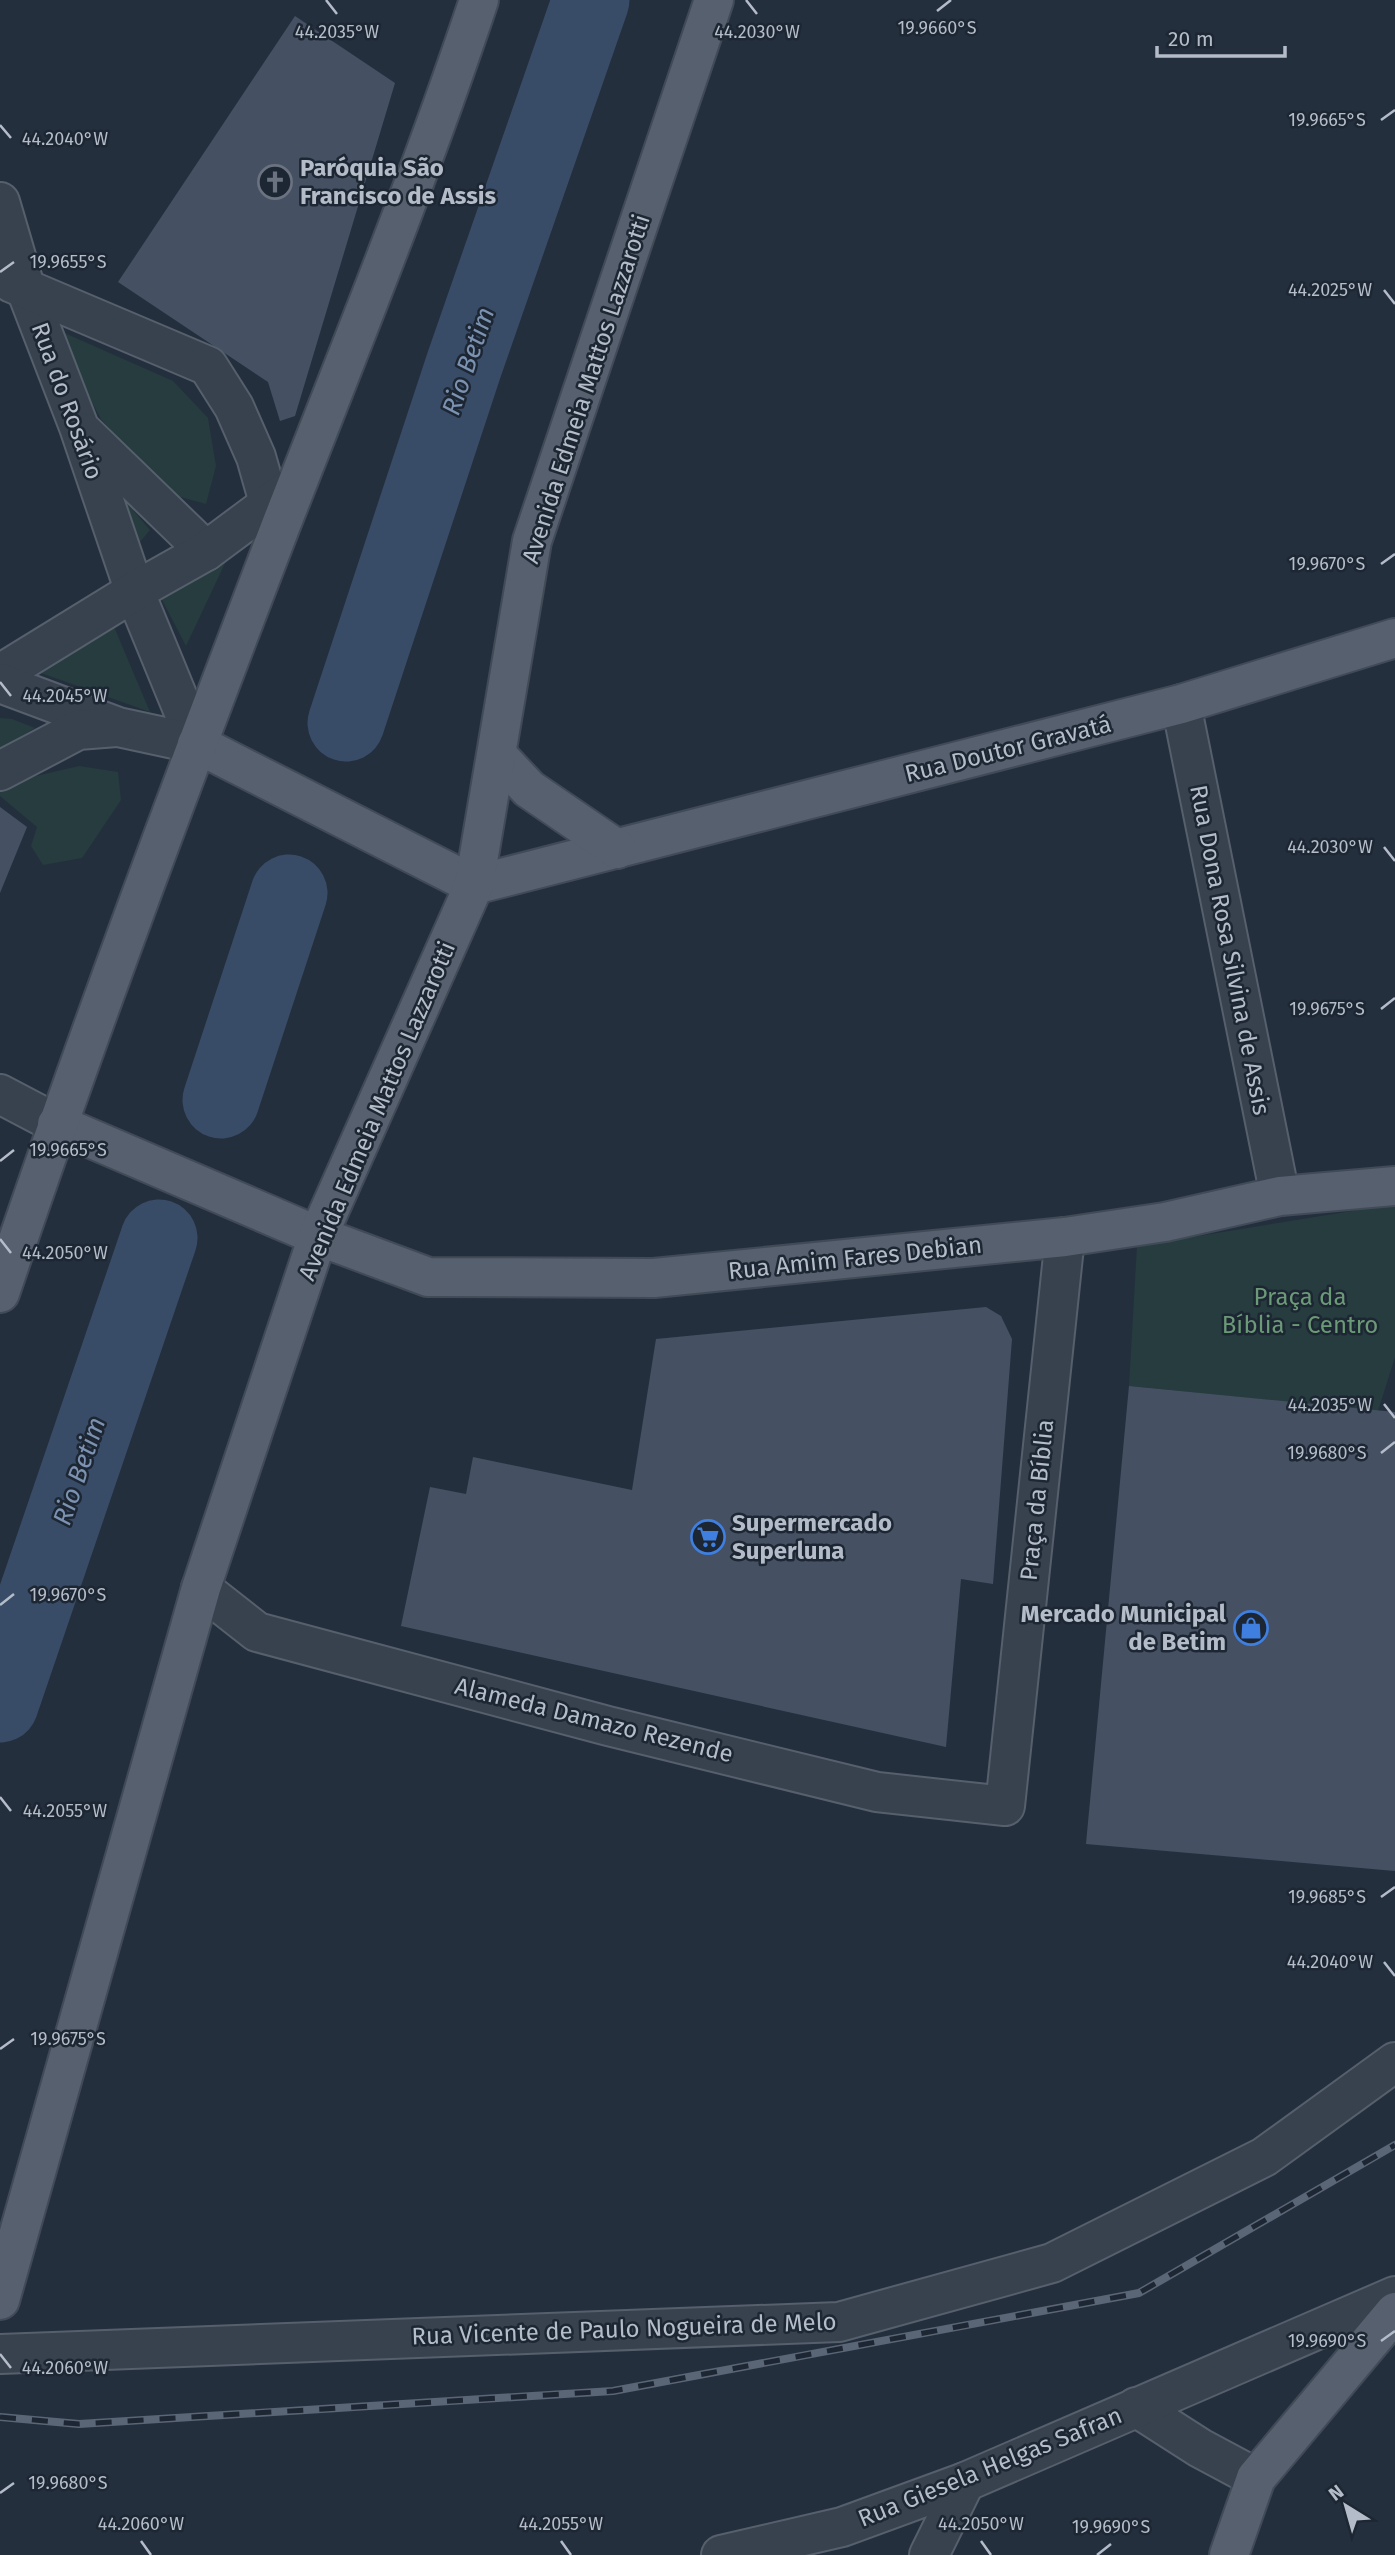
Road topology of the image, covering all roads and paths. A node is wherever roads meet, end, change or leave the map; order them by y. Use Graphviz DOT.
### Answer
graph roads {
  1 [pos="479,0"];
  2 [pos="714,0"];
  3 [pos="0,202"];
  4 [pos="8,286"];
  5 [pos="79,427"];
  6 [pos="284,494"];
  7 [pos="206,551"];
  8 [pos="136,595"];
  9 [pos="1395,638"];
  10 [pos="0,674"];
  11 [pos="0,683"];
  12 [pos="1181,704"];
  13 [pos="118,727"];
  14 [pos="197,744"];
  15 [pos="497,755"];
  16 [pos="0,771"];
  17 [pos="617,849"];
  18 [pos="474,885"];
  19 [pos="0,1094"];
  20 [pos="57,1124"];
  21 [pos="1395,1186"];
  22 [pos="1280,1196"];
  23 [pos="318,1236"];
  24 [pos="1065,1237"];
  25 [pos="0,1293"];
  26 [pos="201,1588"];
  27 [pos="1005,1806"];
  28 [pos="1395,2062"];
  29 [pos="1395,2296"];
  30 [pos="0,2300"];
  31 [pos="1395,2312"];
  32 [pos="0,2354"];
  33 [pos="1136,2407"];
  34 [pos="1256,2478"];
  35 [pos="965,2482"];
  36 [pos="721,2555"];
  37 [pos="929,2555"];
  38 [pos="1229,2555"];
  1 -- 6 [label="main road"];
  2 -- 15 [label="main road, Avenida Edmeia Mattos Lazzarotti"];
  3 -- 4 [label="street, Rua do Rosário"];
  4 -- 5 [label="street, Rua do Rosário"];
  4 -- 6 [label="street"];
  5 -- 7 [label="street"];
  5 -- 8 [label="street, Rua do Rosário"];
  6 -- 7 [label="street"];
  6 -- 14 [label="main road"];
  7 -- 8 [label="street"];
  8 -- 10 [label="street"];
  8 -- 14 [label="street, Rua do Rosário"];
  9 -- 12 [label="main road, Rua Doutor Gravatá"];
  11 -- 13 [label="street"];
  12 -- 17 [label="main road, Rua Doutor Gravatá"];
  12 -- 22 [label="street, Rua Dona Rosa Silvina de Assis"];
  13 -- 14 [label="street"];
  13 -- 16 [label="street"];
  14 -- 18 [label="main road"];
  14 -- 20 [label="main road"];
  15 -- 17 [label="main road"];
  15 -- 18 [label="main road, Avenida Edmeia Mattos Lazzarotti"];
  17 -- 18 [label="main road, Rua Doutor Gravatá"];
  18 -- 23 [label="main road, Avenida Edmeia Mattos Lazzarotti"];
  19 -- 20 [label="street"];
  20 -- 23 [label="main road, Rua Amim Fares Debian"];
  20 -- 25 [label="main road"];
  21 -- 22 [label="main road, Rua Amim Fares Debian"];
  22 -- 24 [label="main road, Rua Amim Fares Debian"];
  23 -- 24 [label="main road, Rua Amim Fares Debian"];
  23 -- 26 [label="main road, Avenida Edmeia Mattos Lazzarotti"];
  24 -- 27 [label="street, Praça da Bíblia"];
  26 -- 27 [label="street, Alameda Damazo Rezende"];
  26 -- 30 [label="main road, Avenida Edmeia Mattos Lazzarotti"];
  28 -- 32 [label="street, Rua Vicente de Paulo Nogueira de Melo"];
  29 -- 33 [label="street, Rua Giesela Helgas Safran"];
  31 -- 34 [label="main road"];
  33 -- 34 [label="street, Rua Giesela Helgas Safran"];
  33 -- 35 [label="street, Rua Giesela Helgas Safran"];
  34 -- 38 [label="main road"];
  35 -- 36 [label="street, Rua Giesela Helgas Safran"];
  35 -- 37 [label="street"];
}
